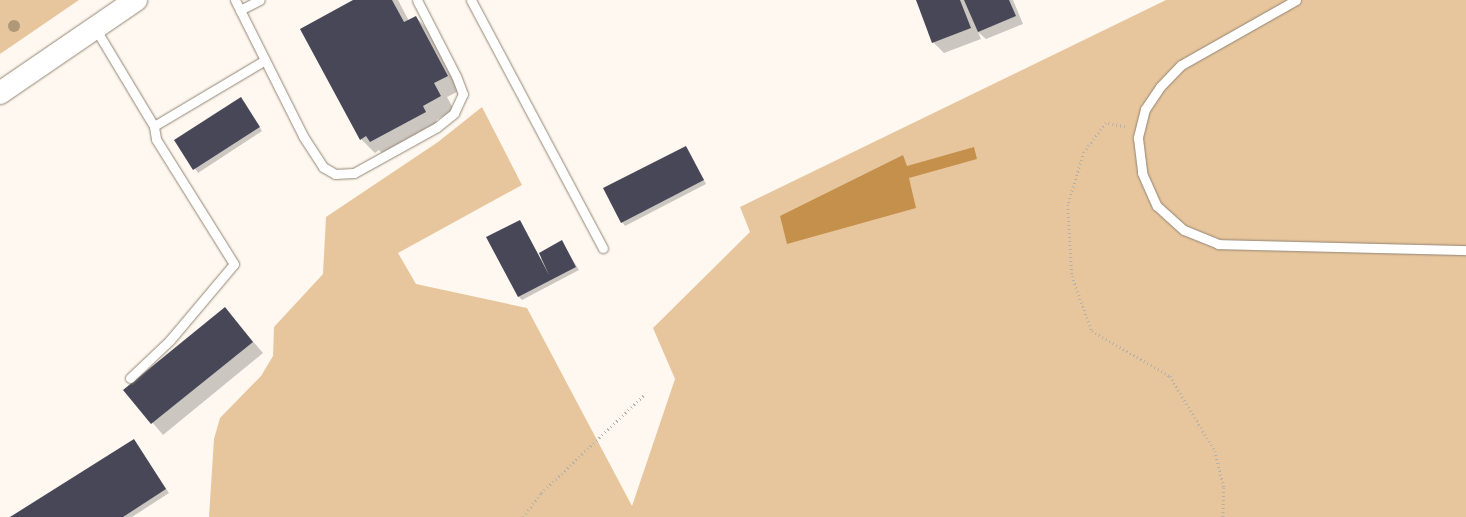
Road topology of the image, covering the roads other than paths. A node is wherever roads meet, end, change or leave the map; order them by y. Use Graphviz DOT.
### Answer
graph roads {
  1 [pos="136,0"];
  2 [pos="235,0"];
  3 [pos="260,0"];
  4 [pos="417,0"];
  5 [pos="471,0"];
  6 [pos="1296,0"];
  7 [pos="240,10"];
  8 [pos="95,28"];
  9 [pos="265,60"];
  10 [pos="0,93"];
  11 [pos="154,126"];
  12 [pos="603,248"];
  13 [pos="1466,250"];
  14 [pos="130,378"];
  1 -- 8 [label="main road"];
  2 -- 7 [label="lane"];
  3 -- 7 [label="lane"];
  4 -- 9 [label="lane"];
  5 -- 12 [label="lane"];
  6 -- 13 [label="lane"];
  7 -- 9 [label="lane"];
  8 -- 10 [label="main road"];
  8 -- 11 [label="lane"];
  9 -- 11 [label="lane"];
  11 -- 14 [label="lane"];
}
